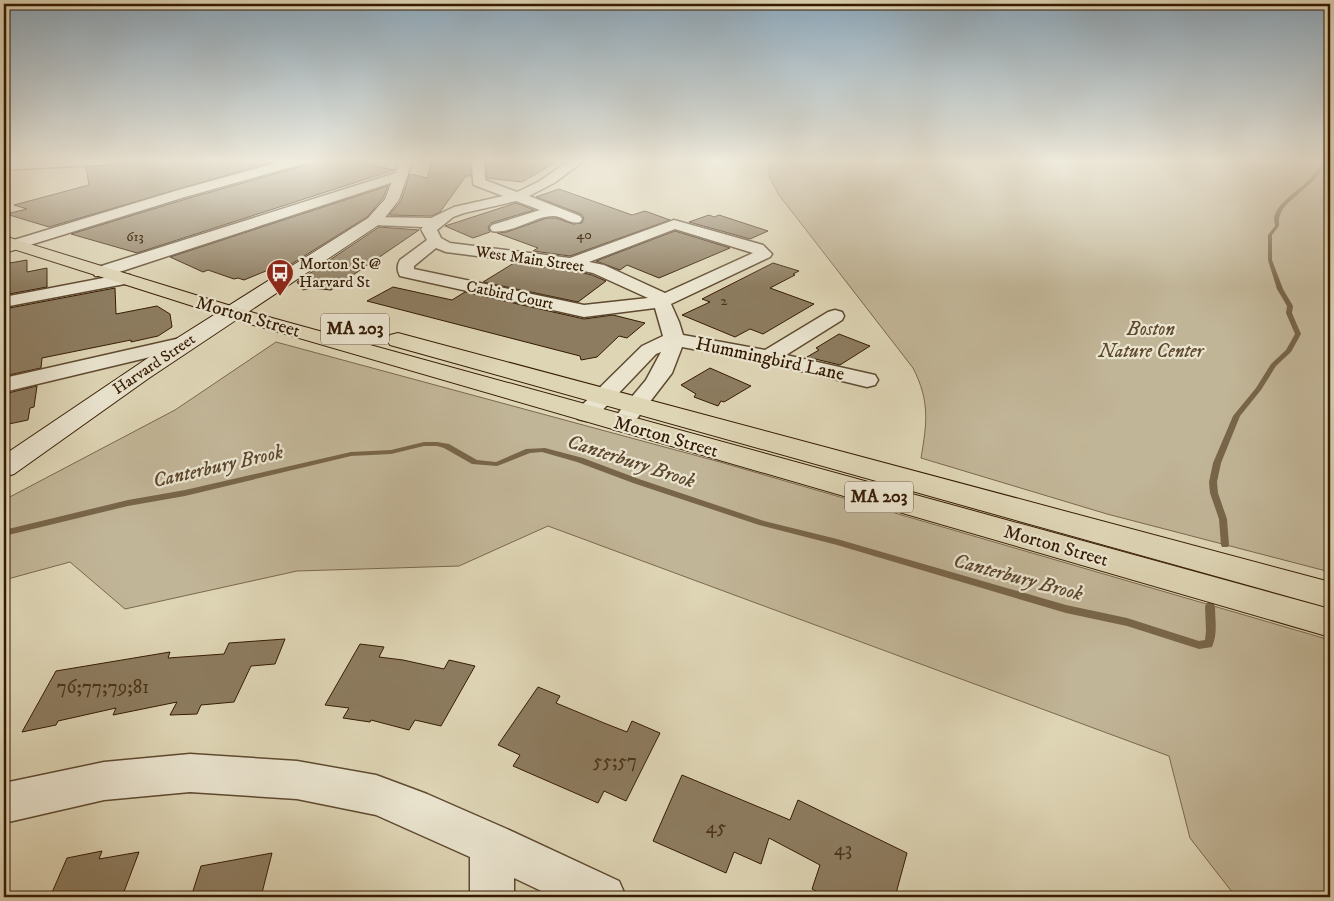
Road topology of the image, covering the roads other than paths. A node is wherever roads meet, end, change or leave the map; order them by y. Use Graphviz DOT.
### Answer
graph roads {
  1 [pos="154,202"];
  2 [pos="313,202"];
  3 [pos="391,202"];
  4 [pos="497,202"];
  5 [pos="532,202"];
  6 [pos="553,211"];
  7 [pos="378,218"];
  8 [pos="438,219"];
  9 [pos="575,219"];
  10 [pos="4,227"];
  11 [pos="496,228"];
  12 [pos="39,237"];
  13 [pos="435,241"];
  14 [pos="8,244"];
  15 [pos="571,263"];
  16 [pos="125,272"];
  17 [pos="250,300"];
  18 [pos="4,302"];
  19 [pos="660,302"];
  20 [pos="231,312"];
  21 [pos="835,316"];
  22 [pos="673,338"];
  23 [pos="185,343"];
  24 [pos="768,357"];
  25 [pos="868,380"];
  26 [pos="4,384"];
  27 [pos="611,410"];
  28 [pos="4,468"];
  29 [pos="1330,595"];
  30 [pos="1330,623"];
  31 [pos="4,803"];
  32 [pos="492,844"];
  33 [pos="492,897"];
  34 [pos="603,897"];
  1 -- 12 [label="street"];
  2 -- 16 [label="street"];
  3 -- 7 [label="main road, Harvard Street"];
  4 -- 8 [label="street"];
  5 -- 6 [label="street"];
  6 -- 9 [label="street"];
  6 -- 11 [label="street"];
  7 -- 8 [label="street"];
  7 -- 17 [label="main road, Harvard Street"];
  8 -- 13 [label="street"];
  10 -- 12 [label="highway, Morton Street / MA 203"];
  12 -- 14 [label="street"];
  12 -- 16 [label="highway, Morton Street / MA 203"];
  13 -- 15 [label="street, West Main Street"];
  13 -- 19 [label="street, Catbird Court"];
  14 -- 16 [label="highway, Morton Street / MA 203"];
  15 -- 19 [label="street, West Main Street"];
  15 -- 19 [label="street"];
  16 -- 17 [label="highway, Morton Street / MA 203"];
  16 -- 18 [label="street"];
  16 -- 20 [label="highway, Morton Street / MA 203"];
  17 -- 20 [label="main road, Harvard Street"];
  17 -- 27 [label="highway, Morton Street / MA 203"];
  19 -- 22 [label="street, West Main Street"];
  20 -- 23 [label="main road, Harvard Street"];
  20 -- 27 [label="highway, Morton Street / MA 203"];
  21 -- 24 [label="street"];
  22 -- 24 [label="street, Hummingbird Lane"];
  22 -- 27 [label="street"];
  22 -- 27 [label="street, West Main Street"];
  23 -- 26 [label="street"];
  23 -- 28 [label="main road, Harvard Street"];
  24 -- 25 [label="street, Hummingbird Lane"];
  27 -- 29 [label="highway, Morton Street / MA 203"];
  27 -- 30 [label="highway, Morton Street / MA 203"];
  31 -- 32 [label="street"];
  32 -- 33 [label="street"];
  32 -- 34 [label="street"];
}
